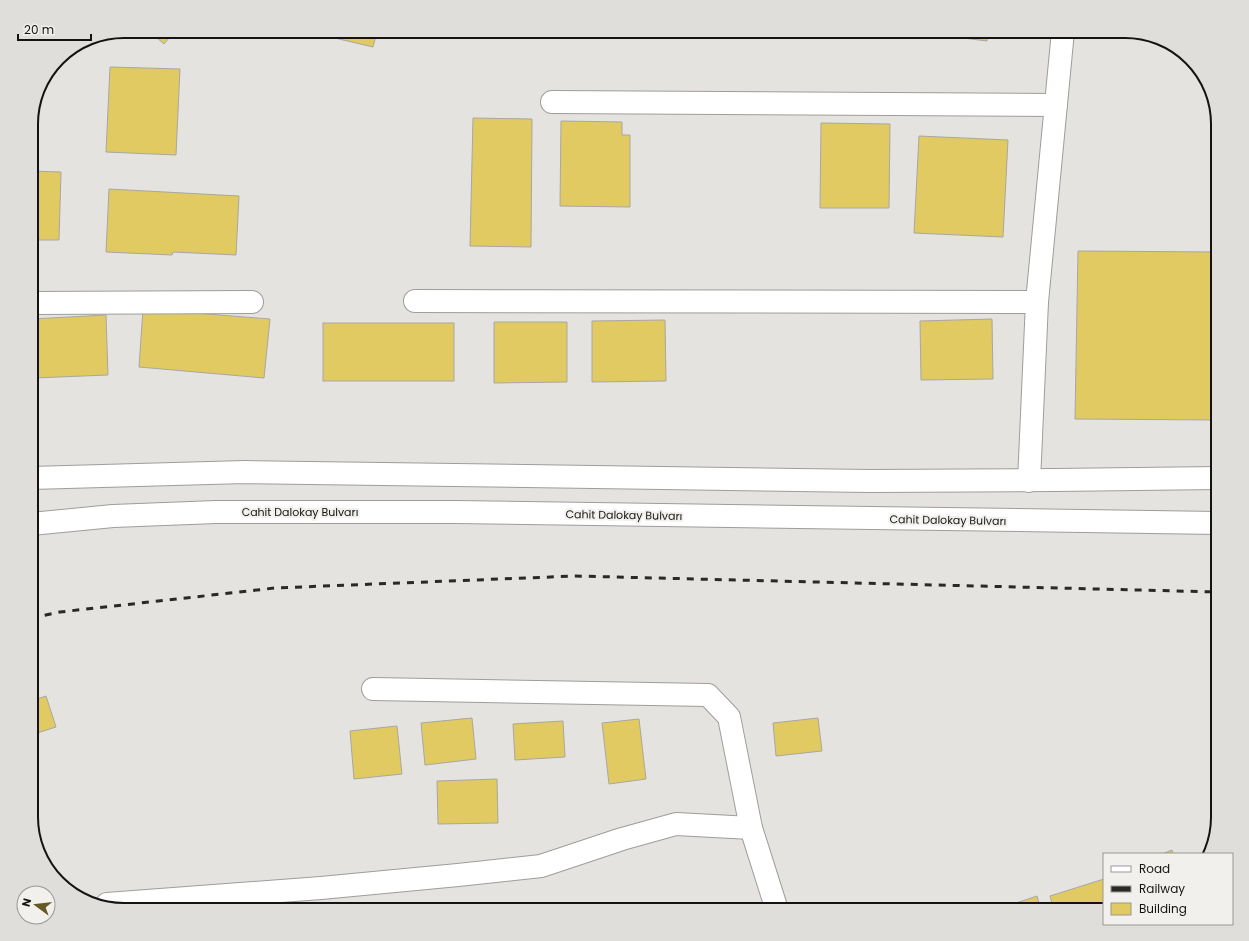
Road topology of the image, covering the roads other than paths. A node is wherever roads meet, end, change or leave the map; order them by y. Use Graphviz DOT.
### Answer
graph roads {
  1 [pos="1062,38"];
  2 [pos="552,102"];
  3 [pos="1056,105"];
  4 [pos="415,301"];
  5 [pos="252,302"];
  6 [pos="1038,302"];
  7 [pos="38,303"];
  8 [pos="38,478"];
  9 [pos="1211,478"];
  10 [pos="1029,481"];
  11 [pos="38,523"];
  12 [pos="1211,523"];
  13 [pos="373,689"];
  14 [pos="751,828"];
  15 [pos="221,903"];
  16 [pos="775,903"];
  1 -- 3 [label="main road"];
  2 -- 3 [label="main road"];
  3 -- 6 [label="main road"];
  4 -- 6 [label="main road"];
  5 -- 7 [label="main road"];
  6 -- 10 [label="main road"];
  8 -- 10 [label="main road"];
  9 -- 10 [label="main road"];
  11 -- 12 [label="main road, Cahit Dalokay Bulvarı"];
  13 -- 14 [label="main road"];
  14 -- 15 [label="main road"];
  14 -- 16 [label="main road"];
}
